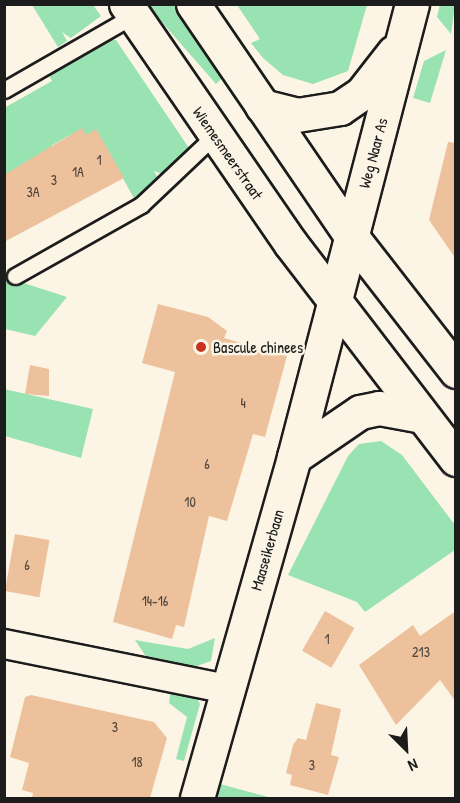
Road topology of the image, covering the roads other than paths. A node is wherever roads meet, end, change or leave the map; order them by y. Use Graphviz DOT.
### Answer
graph roads {
  1 [pos="193,4"];
  2 [pos="412,4"];
  3 [pos="131,11"];
  4 [pos="402,41"];
  5 [pos="4,90"];
  6 [pos="262,106"];
  7 [pos="215,135"];
  8 [pos="351,236"];
  9 [pos="15,276"];
  10 [pos="333,300"];
  11 [pos="456,371"];
  12 [pos="422,416"];
  13 [pos="294,457"];
  14 [pos="456,459"];
  15 [pos="4,644"];
  16 [pos="227,689"];
  17 [pos="197,798"];
  1 -- 6 [label="main road"];
  2 -- 4 [label="main road, Weg Naar As"];
  3 -- 5 [label="lane"];
  3 -- 7 [label="main road, Wiemesmeerstraat"];
  4 -- 6 [label="main road"];
  4 -- 8 [label="main road, Weg Naar As"];
  6 -- 8 [label="main road"];
  7 -- 9 [label="lane"];
  7 -- 10 [label="main road, Wiemesmeerstraat"];
  8 -- 10 [label="main road, Weg Naar As"];
  8 -- 11 [label="main road"];
  10 -- 12 [label="main road, Wiemesmeerstraat"];
  10 -- 13 [label="main road, Maaseikerbaan"];
  12 -- 13 [label="main road"];
  12 -- 14 [label="main road, Wiemesmeerstraat"];
  13 -- 16 [label="main road, Maaseikerbaan"];
  15 -- 16 [label="street"];
  16 -- 17 [label="main road, Maaseikerbaan"];
}
